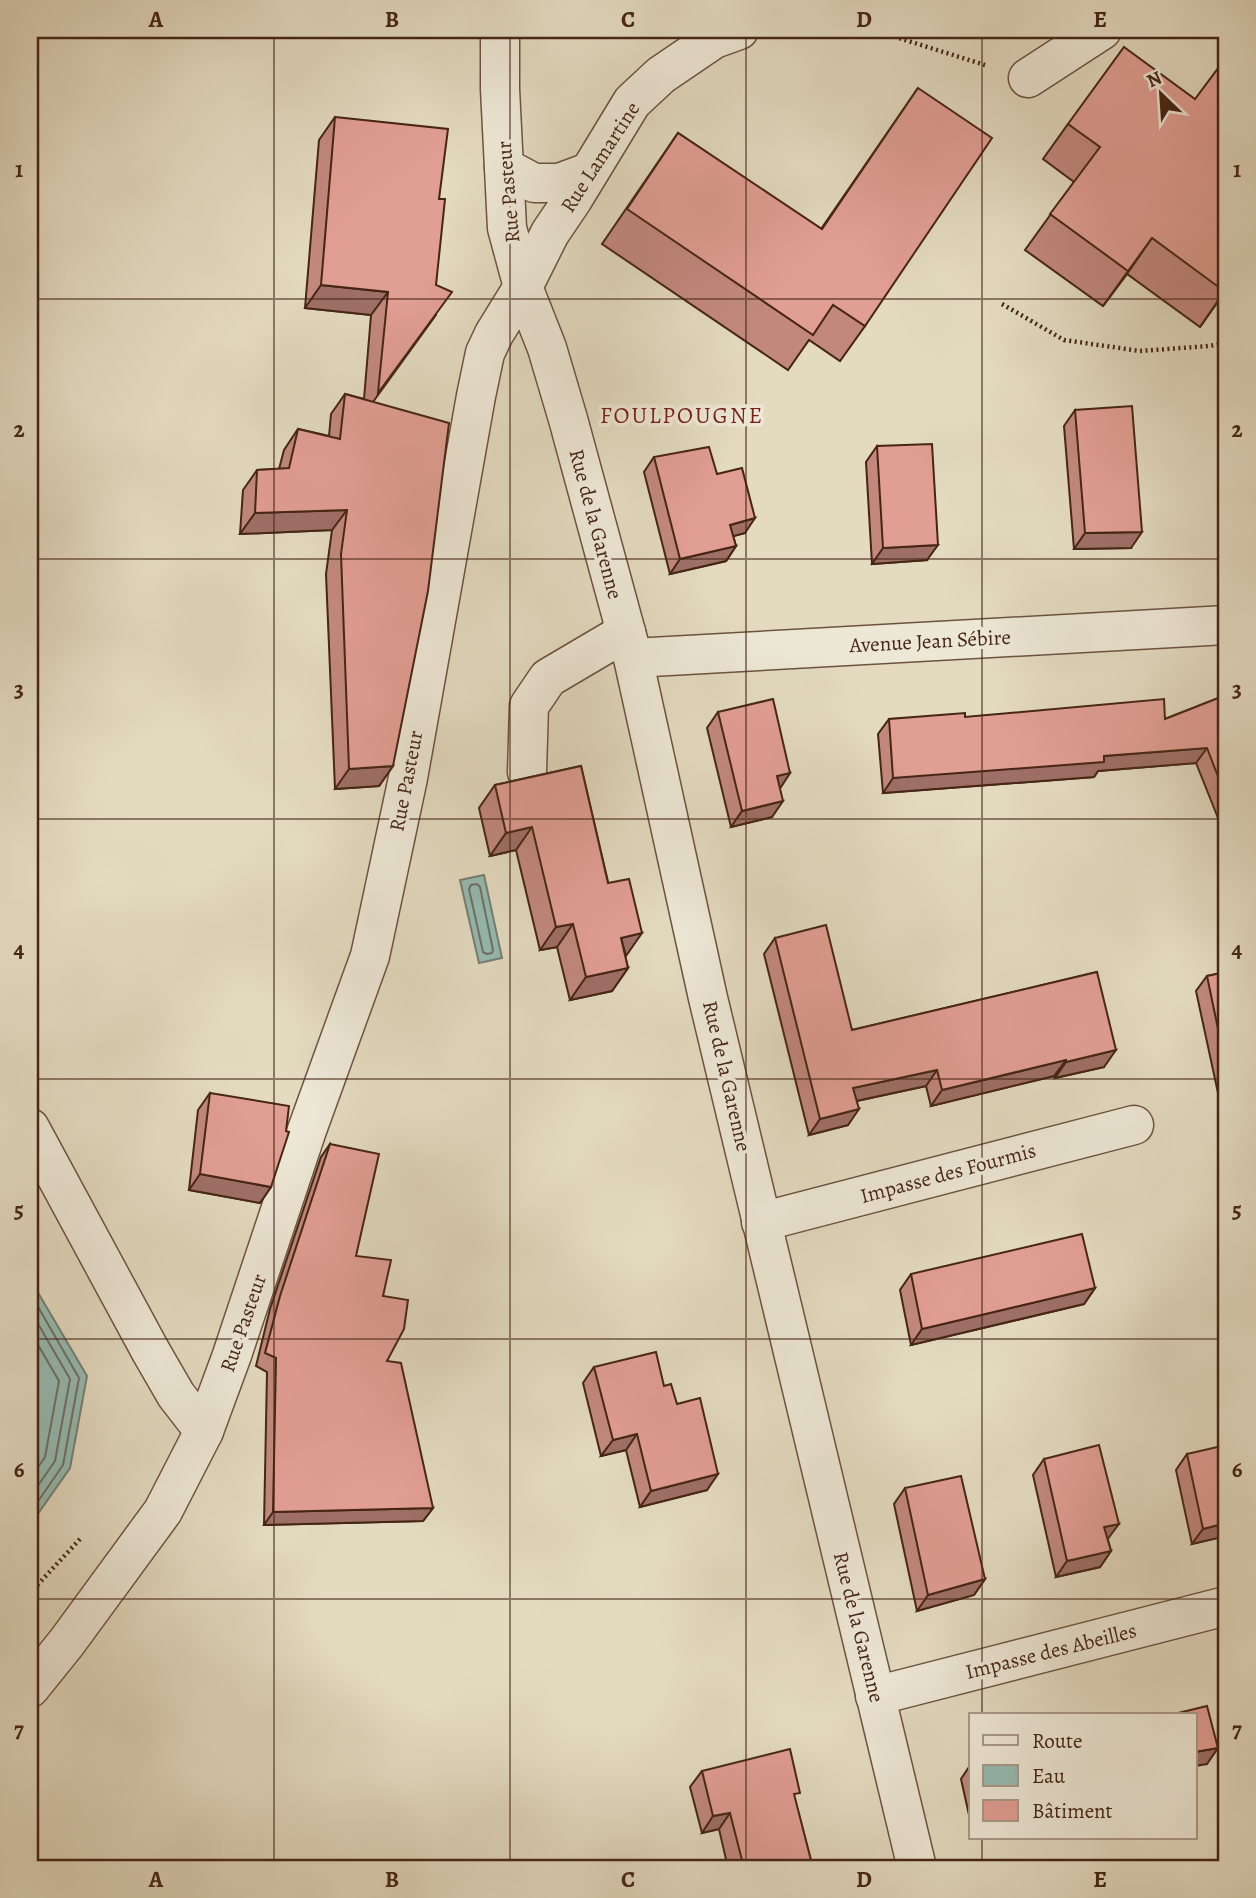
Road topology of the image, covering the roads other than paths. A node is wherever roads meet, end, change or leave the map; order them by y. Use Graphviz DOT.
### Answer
graph roads {
  1 [pos="500,30"];
  2 [pos="739,30"];
  3 [pos="1102,30"];
  4 [pos="1028,78"];
  5 [pos="504,167"];
  6 [pos="589,172"];
  7 [pos="523,287"];
  8 [pos="1226,625"];
  9 [pos="629,645"];
  10 [pos="527,772"];
  11 [pos="1134,1125"];
  12 [pos="30,1128"];
  13 [pos="761,1222"];
  14 [pos="204,1431"];
  15 [pos="1226,1606"];
  16 [pos="30,1688"];
  17 [pos="875,1696"];
  18 [pos="916,1868"];
  1 -- 5 [label="street, Rue Pasteur"];
  2 -- 6 [label="street, Rue Lamartine"];
  3 -- 4 [label="street"];
  5 -- 6 [label="street"];
  5 -- 7 [label="street, Rue Pasteur"];
  6 -- 7 [label="street, Rue Lamartine"];
  7 -- 9 [label="street, Rue de la Garenne"];
  7 -- 14 [label="street, Rue Pasteur"];
  8 -- 9 [label="street, Avenue Jean Sébire"];
  9 -- 10 [label="street"];
  9 -- 13 [label="street, Rue de la Garenne"];
  11 -- 13 [label="street, Impasse des Fourmis"];
  12 -- 14 [label="street"];
  13 -- 17 [label="street, Rue de la Garenne"];
  14 -- 16 [label="street, Rue Pasteur"];
  15 -- 17 [label="street, Impasse des Abeilles"];
  17 -- 18 [label="street, Rue de la Garenne"];
}
